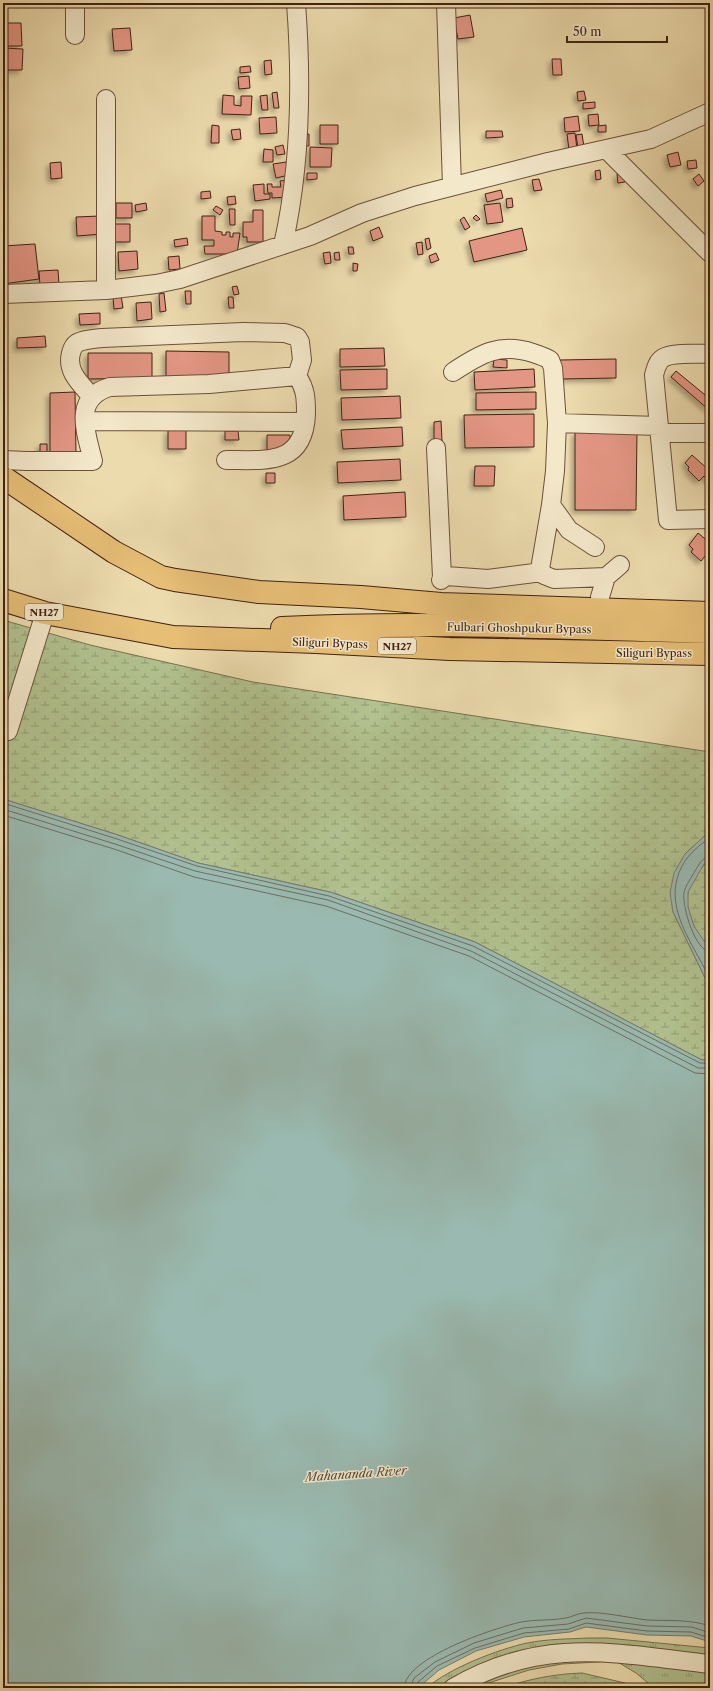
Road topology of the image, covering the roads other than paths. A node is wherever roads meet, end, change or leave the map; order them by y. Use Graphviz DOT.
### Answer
graph roads {
  1 [pos="76,3"];
  2 [pos="296,3"];
  3 [pos="446,3"];
  4 [pos="74,35"];
  5 [pos="106,99"];
  6 [pos="710,112"];
  7 [pos="606,150"];
  8 [pos="452,186"];
  9 [pos="283,245"];
  10 [pos="710,253"];
  11 [pos="106,290"];
  12 [pos="3,294"];
  13 [pos="710,354"];
  14 [pos="453,372"];
  15 [pos="297,376"];
  16 [pos="92,397"];
  17 [pos="85,421"];
  18 [pos="305,422"];
  19 [pos="557,424"];
  20 [pos="660,430"];
  21 [pos="710,433"];
  22 [pos="436,448"];
  23 [pos="3,460"];
  24 [pos="226,460"];
  25 [pos="3,477"];
  26 [pos="551,505"];
  27 [pos="710,519"];
  28 [pos="595,547"];
  29 [pos="620,565"];
  30 [pos="542,572"];
  31 [pos="606,577"];
  32 [pos="600,597"];
  33 [pos="3,600"];
  34 [pos="710,612"];
  35 [pos="45,613"];
  36 [pos="86,620"];
  37 [pos="710,632"];
  38 [pos="710,654"];
  39 [pos="8,731"];
  40 [pos="710,1664"];
  41 [pos="453,1688"];
  1 -- 4 [label="street"];
  2 -- 9 [label="street"];
  3 -- 8 [label="street"];
  5 -- 11 [label="street"];
  6 -- 7 [label="street"];
  7 -- 8 [label="street"];
  7 -- 10 [label="street"];
  8 -- 9 [label="street"];
  9 -- 11 [label="street"];
  11 -- 12 [label="street"];
  13 -- 20 [label="street"];
  14 -- 19 [label="street"];
  15 -- 16 [label="street"];
  15 -- 16 [label="street"];
  15 -- 18 [label="street"];
  16 -- 17 [label="street"];
  17 -- 18 [label="street"];
  17 -- 23 [label="street"];
  18 -- 24 [label="street"];
  19 -- 20 [label="street"];
  19 -- 26 [label="street"];
  20 -- 21 [label="street"];
  20 -- 27 [label="street"];
  22 -- 30 [label="street"];
  25 -- 34 [label="main road"];
  26 -- 28 [label="street"];
  26 -- 30 [label="street"];
  29 -- 31 [label="street"];
  30 -- 31 [label="street"];
  31 -- 32 [label="street"];
  33 -- 35 [label="main road, Siliguri Bypass / NH27"];
  35 -- 36 [label="main road, Siliguri Bypass / NH27"];
  35 -- 39 [label="street"];
  36 -- 37 [label="main road, Fulbari Ghoshpukur Bypass / NH27"];
  36 -- 38 [label="main road, Siliguri Bypass / NH27"];
  40 -- 41 [label="street"];
}
